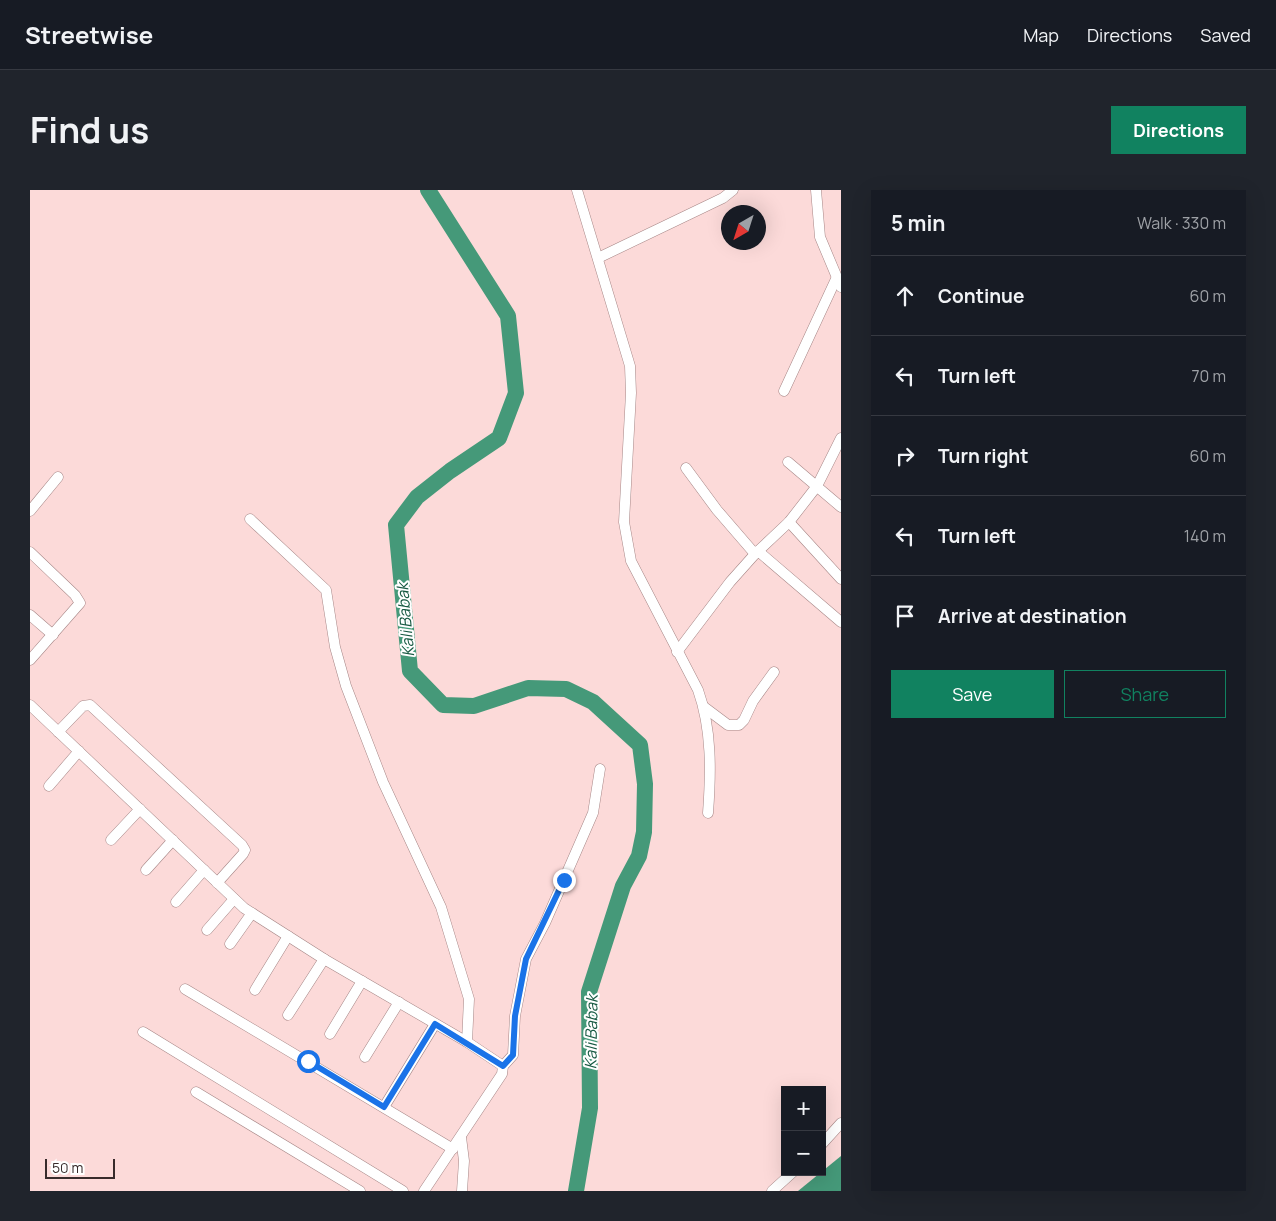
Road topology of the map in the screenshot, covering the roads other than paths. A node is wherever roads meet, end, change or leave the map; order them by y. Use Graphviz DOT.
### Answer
graph roads {
  1 [pos="576,190"];
  2 [pos="732,190"];
  3 [pos="816,190"];
  4 [pos="598,258"];
  5 [pos="839,283"];
  6 [pos="784,391"];
  7 [pos="841,438"];
  8 [pos="788,462"];
  9 [pos="686,468"];
  10 [pos="58,477"];
  11 [pos="817,486"];
  12 [pos="841,508"];
  13 [pos="30,511"];
  14 [pos="250,520"];
  15 [pos="789,522"];
  16 [pos="30,552"];
  17 [pos="757,553"];
  18 [pos="841,578"];
  19 [pos="30,615"];
  20 [pos="841,622"];
  21 [pos="53,635"];
  22 [pos="676,652"];
  23 [pos="30,660"];
  24 [pos="774,672"];
  25 [pos="30,705"];
  26 [pos="704,707"];
  27 [pos="58,732"];
  28 [pos="79,751"];
  29 [pos="600,768"];
  30 [pos="49,786"];
  31 [pos="140,809"];
  32 [pos="708,813"];
  33 [pos="111,840"];
  34 [pos="173,840"];
  35 [pos="146,870"];
  36 [pos="204,870"];
  37 [pos="218,883"];
  38 [pos="234,899"];
  39 [pos="176,902"];
  40 [pos="252,913"];
  41 [pos="207,930"];
  42 [pos="288,936"];
  43 [pos="230,944"];
  44 [pos="324,959"];
  45 [pos="362,981"];
  46 [pos="185,989"];
  47 [pos="255,990"];
  48 [pos="399,1002"];
  49 [pos="288,1015"];
  50 [pos="435,1024"];
  51 [pos="143,1032"];
  52 [pos="330,1034"];
  53 [pos="467,1042"];
  54 [pos="365,1057"];
  55 [pos="503,1066"];
  56 [pos="196,1092"];
  57 [pos="384,1107"];
  58 [pos="841,1123"];
  59 [pos="461,1137"];
  60 [pos="826,1140"];
  61 [pos="453,1149"];
  62 [pos="789,1176"];
  63 [pos="360,1191"];
  64 [pos="403,1191"];
  65 [pos="424,1191"];
  66 [pos="462,1191"];
  67 [pos="772,1191"];
  1 -- 4 [label="street"];
  2 -- 4 [label="street"];
  3 -- 5 [label="street"];
  4 -- 22 [label="street"];
  5 -- 6 [label="street"];
  7 -- 11 [label="street"];
  8 -- 11 [label="street"];
  9 -- 17 [label="street"];
  10 -- 13 [label="street"];
  11 -- 12 [label="street"];
  11 -- 15 [label="street"];
  14 -- 53 [label="street"];
  15 -- 17 [label="street"];
  15 -- 18 [label="street"];
  16 -- 21 [label="street"];
  17 -- 20 [label="street"];
  17 -- 22 [label="street"];
  19 -- 21 [label="street"];
  21 -- 23 [label="street"];
  22 -- 26 [label="street"];
  24 -- 26 [label="street"];
  25 -- 27 [label="street"];
  26 -- 32 [label="street"];
  27 -- 28 [label="street"];
  27 -- 37 [label="street"];
  28 -- 30 [label="street"];
  28 -- 31 [label="street"];
  29 -- 55 [label="street"];
  31 -- 33 [label="street"];
  31 -- 34 [label="street"];
  34 -- 35 [label="street"];
  34 -- 36 [label="street"];
  36 -- 37 [label="street"];
  36 -- 39 [label="street"];
  37 -- 38 [label="street"];
  38 -- 40 [label="street"];
  38 -- 41 [label="street"];
  40 -- 42 [label="street"];
  40 -- 43 [label="street"];
  42 -- 44 [label="street"];
  42 -- 47 [label="street"];
  44 -- 45 [label="street"];
  44 -- 49 [label="street"];
  45 -- 48 [label="street"];
  45 -- 52 [label="street"];
  46 -- 57 [label="street"];
  48 -- 50 [label="street"];
  48 -- 54 [label="street"];
  50 -- 53 [label="street"];
  50 -- 57 [label="street"];
  51 -- 64 [label="street"];
  53 -- 55 [label="street"];
  55 -- 59 [label="street"];
  56 -- 63 [label="street"];
  57 -- 61 [label="street"];
  58 -- 60 [label="street"];
  59 -- 61 [label="street"];
  59 -- 66 [label="street"];
  61 -- 65 [label="street"];
  62 -- 67 [label="street"];
}
